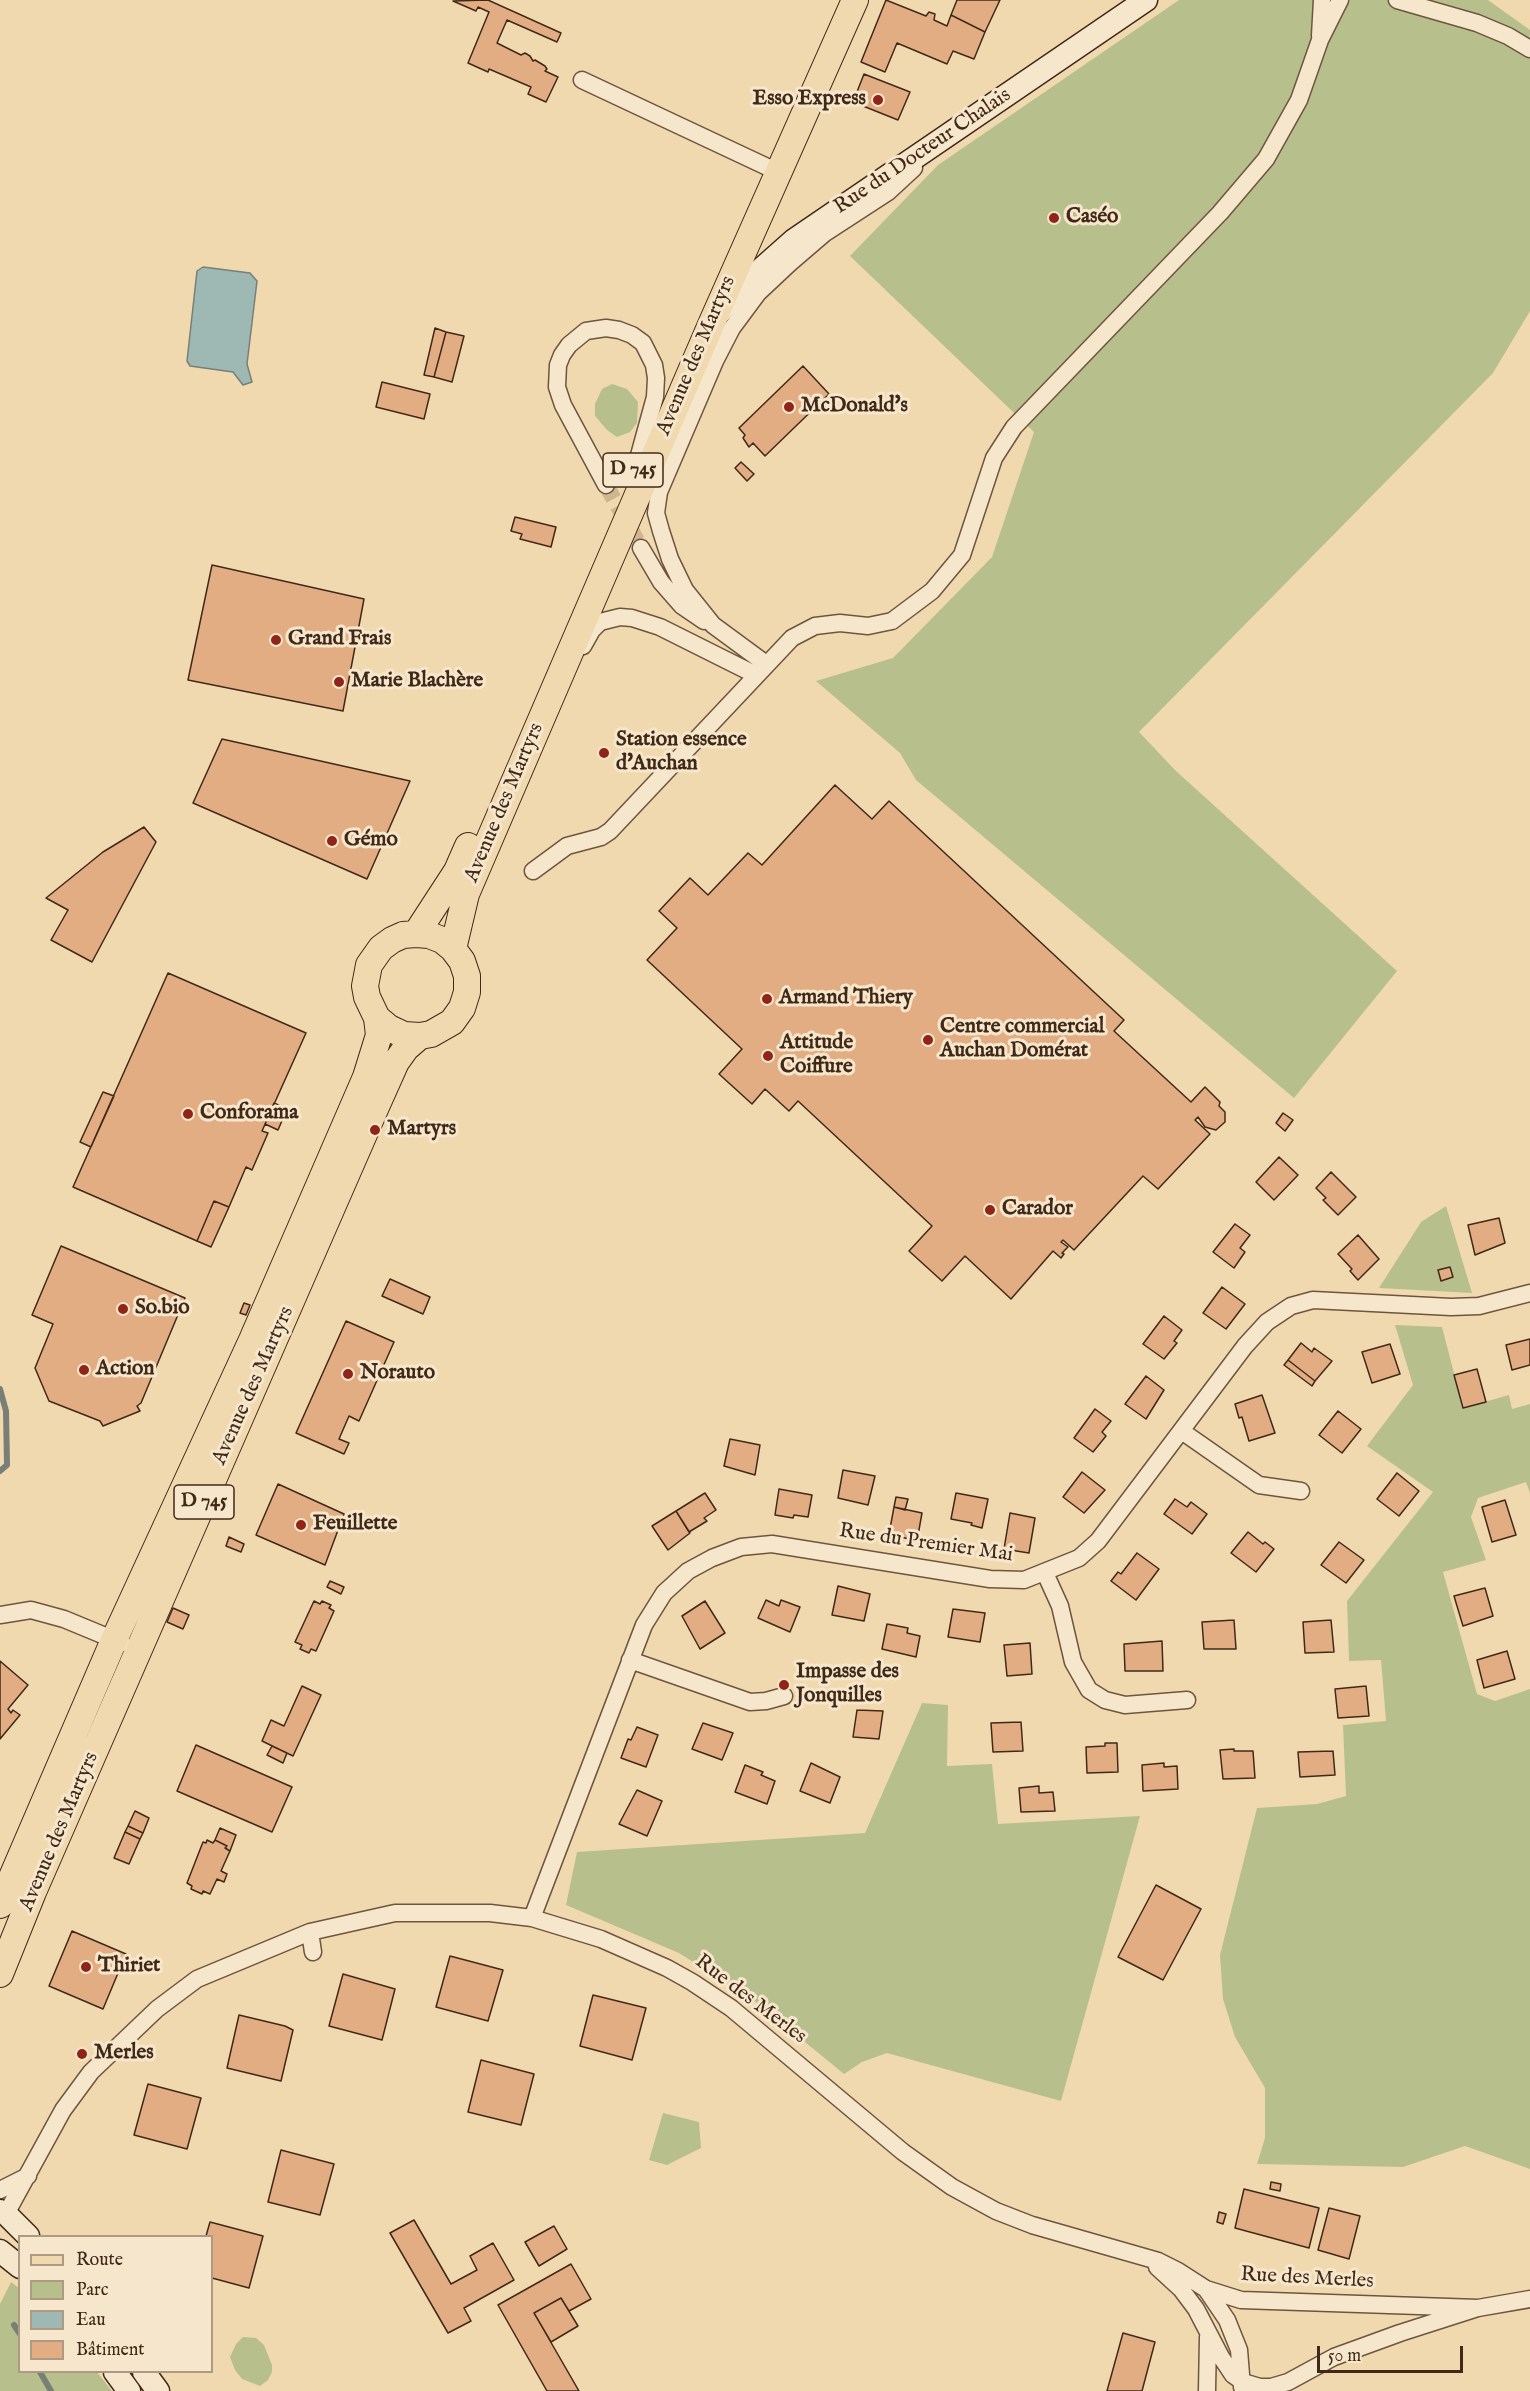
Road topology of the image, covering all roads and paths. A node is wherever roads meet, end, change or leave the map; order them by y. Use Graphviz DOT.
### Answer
graph roads {
  1 [pos="839,0"];
  2 [pos="855,0"];
  3 [pos="1146,0"];
  4 [pos="1322,0"];
  5 [pos="1340,0"];
  6 [pos="1397,0"];
  7 [pos="1320,40"];
  8 [pos="1530,49"];
  9 [pos="582,80"];
  10 [pos="945,138"];
  11 [pos="771,169"];
  12 [pos="713,320"];
  13 [pos="638,459"];
  14 [pos="606,486"];
  15 [pos="640,548"];
  16 [pos="713,625"];
  17 [pos="761,669"];
  18 [pos="516,778"];
  19 [pos="533,871"];
  20 [pos="416,934"];
  21 [pos="453,949"];
  22 [pos="377,1018"];
  23 [pos="420,1036"];
  24 [pos="1530,1293"];
  25 [pos="1183,1432"];
  26 [pos="1301,1491"];
  27 [pos="1045,1573"];
  28 [pos="0,1615"];
  29 [pos="114,1640"];
  30 [pos="139,1651"];
  31 [pos="630,1660"];
  32 [pos="784,1696"];
  33 [pos="1187,1700"];
  34 [pos="0,1905"];
  35 [pos="532,1918"];
  36 [pos="310,1932"];
  37 [pos="313,1952"];
  38 [pos="0,1974"];
  39 [pos="29,2175"];
  40 [pos="0,2190"];
  41 [pos="2,2213"];
  42 [pos="27,2235"];
  43 [pos="0,2251"];
  44 [pos="1145,2257"];
  45 [pos="18,2265"];
  46 [pos="1206,2289"];
  47 [pos="1530,2299"];
  48 [pos="1241,2300"];
  49 [pos="1478,2308"];
  50 [pos="1227,2320"];
  51 [pos="1208,2331"];
  52 [pos="116,2373"];
  53 [pos="145,2373"];
  54 [pos="1242,2386"];
  55 [pos="1283,2386"];
  56 [pos="129,2391"];
  57 [pos="158,2391"];
  58 [pos="1207,2391"];
  1 -- 11 [label="main road, Avenue des Martyrs / D 745"];
  2 -- 11 [label="main road, Avenue des Martyrs / D 745"];
  3 -- 10 [label="main road, Rue du Docteur Chalais"];
  4 -- 7 [label="street"];
  5 -- 7 [label="street"];
  6 -- 8 [label="street"];
  7 -- 17 [label="street"];
  9 -- 11 [label="street"];
  10 -- 12 [label="main road, Rue du Docteur Chalais"];
  10 -- 16 [label="street"];
  11 -- 12 [label="main road, Avenue des Martyrs / D 745"];
  11 -- 13 [label="main road, Avenue des Martyrs / D 745"];
  12 -- 18 [label="main road, Avenue des Martyrs / D 745"];
  13 -- 14 [label="street"];
  13 -- 20 [label="main road, Avenue des Martyrs / D 745"];
  15 -- 16 [label="street"];
  16 -- 17 [label="street"];
  17 -- 18 [label="street"];
  17 -- 19 [label="street"];
  18 -- 21 [label="main road, Avenue des Martyrs / D 745"];
  20 -- 21 [label="main road"];
  20 -- 22 [label="main road"];
  21 -- 23 [label="main road"];
  22 -- 23 [label="main road"];
  22 -- 29 [label="main road, Avenue des Martyrs / D 745"];
  23 -- 30 [label="main road, Avenue des Martyrs / D 745"];
  24 -- 25 [label="street, Rue du Premier Mai"];
  25 -- 26 [label="street"];
  25 -- 27 [label="street, Rue du Premier Mai"];
  27 -- 31 [label="street, Rue du Premier Mai"];
  27 -- 33 [label="street"];
  28 -- 29 [label="street"];
  29 -- 30 [label="street"];
  29 -- 34 [label="main road, Avenue des Martyrs / D 745"];
  30 -- 38 [label="main road, Avenue des Martyrs / D 745"];
  31 -- 32 [label="street"];
  31 -- 35 [label="street, Rue du Premier Mai"];
  35 -- 36 [label="street, Rue des Merles"];
  35 -- 44 [label="street, Rue des Merles"];
  36 -- 37 [label="street"];
  36 -- 39 [label="street, Rue des Merles"];
  39 -- 40 [label="street"];
  39 -- 41 [label="street, Rue des Merles"];
  41 -- 42 [label="main road"];
  43 -- 45 [label="main road"];
  44 -- 46 [label="street, Rue des Merles"];
  44 -- 51 [label="street, Rue des Merles"];
  46 -- 48 [label="street, Rue des Merles"];
  46 -- 50 [label="street"];
  47 -- 49 [label="street, Rue des Merles"];
  48 -- 49 [label="street, Rue des Merles"];
  48 -- 50 [label="street"];
  49 -- 55 [label="street, Rue des Merles"];
  50 -- 51 [label="street"];
  50 -- 54 [label="street"];
  51 -- 54 [label="street, Rue des Merles"];
  51 -- 58 [label="street"];
  52 -- 56 [label="main road"];
  53 -- 57 [label="main road"];
  54 -- 55 [label="street, Rue des Merles"];
}
